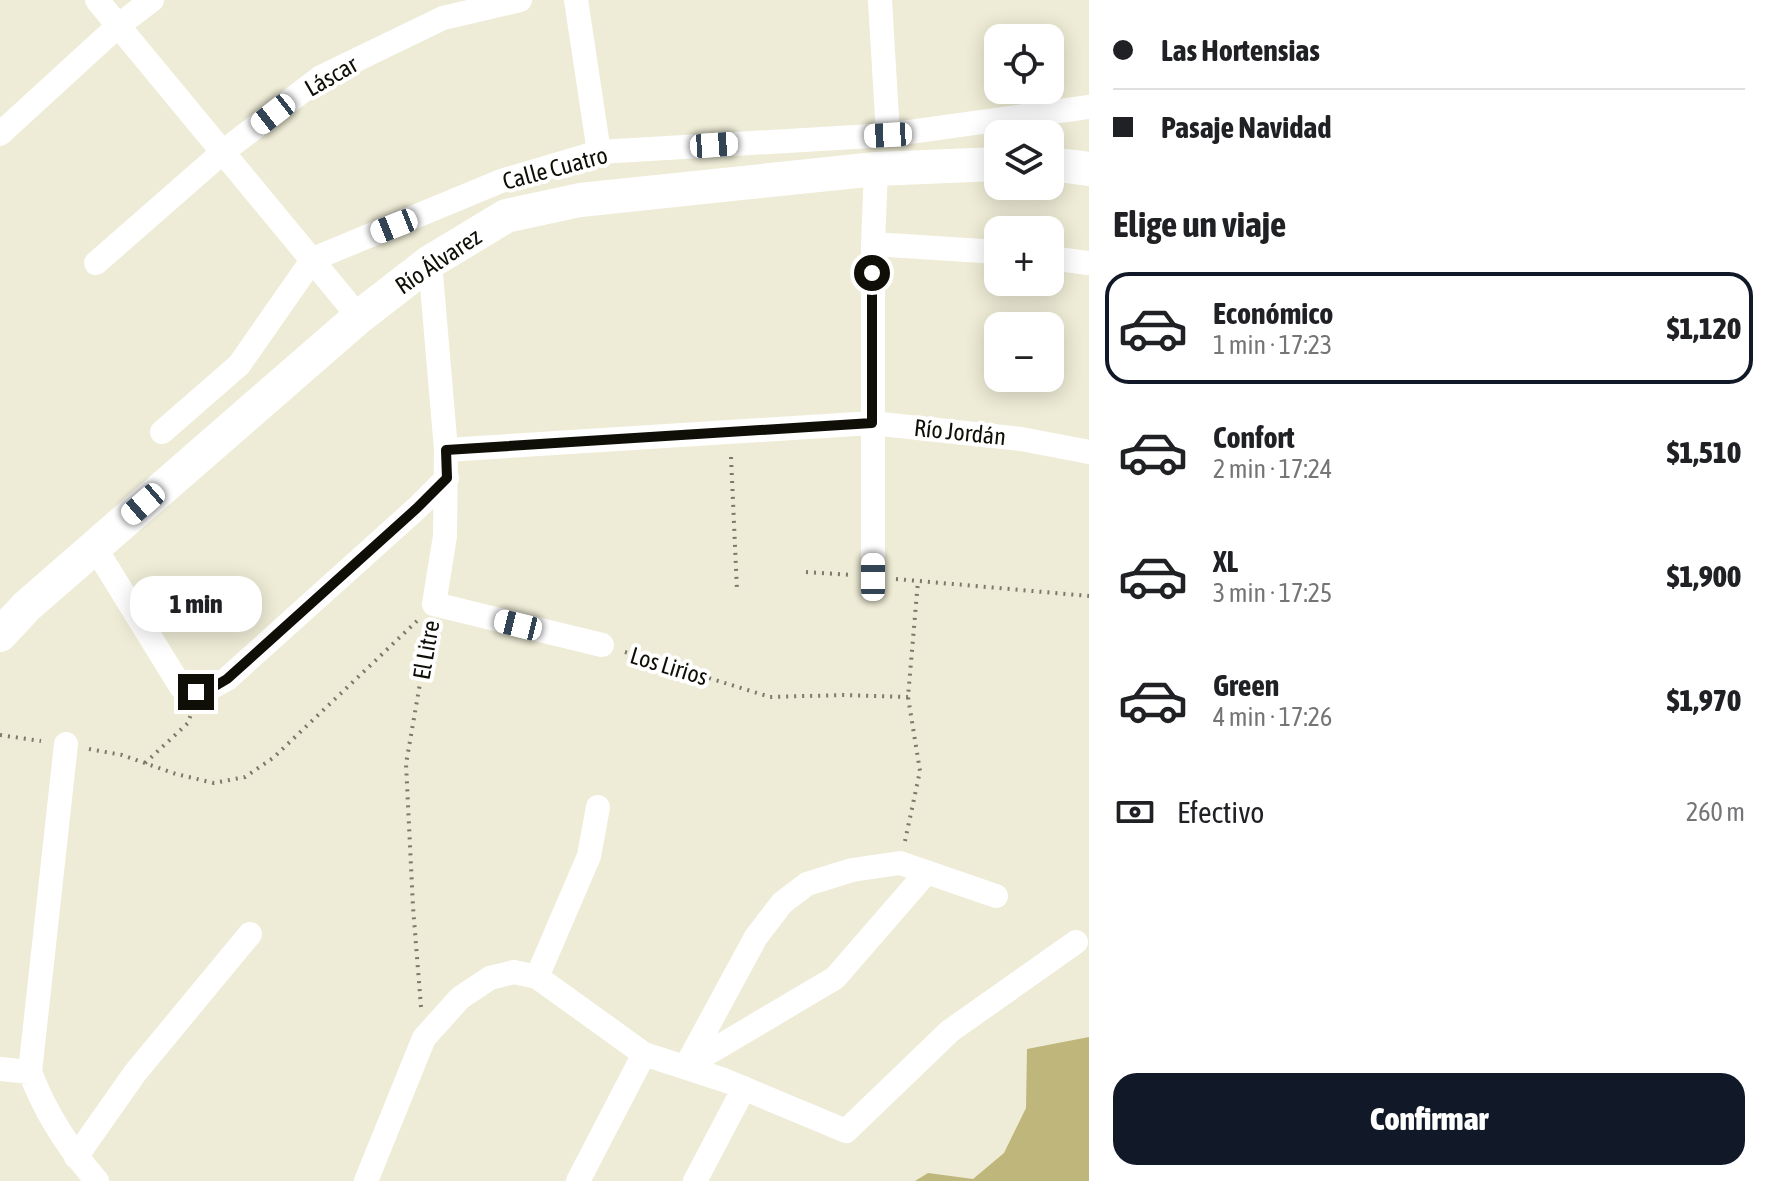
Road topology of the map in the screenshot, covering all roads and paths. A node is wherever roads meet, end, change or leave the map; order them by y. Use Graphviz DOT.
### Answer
graph roads {
  1 [pos="97,0"];
  2 [pos="152,0"];
  3 [pos="520,0"];
  4 [pos="576,0"];
  5 [pos="880,0"];
  6 [pos="119,25"];
  7 [pos="1089,107"];
  8 [pos="0,134"];
  9 [pos="888,135"];
  10 [pos="224,151"];
  11 [pos="599,152"];
  12 [pos="984,165"];
  13 [pos="1064,166"];
  14 [pos="876,169"];
  15 [pos="1089,169"];
  16 [pos="873,244"];
  17 [pos="984,251"];
  18 [pos="313,259"];
  19 [pos="1064,260"];
  20 [pos="430,262"];
  21 [pos="96,263"];
  22 [pos="1089,263"];
  23 [pos="359,317"];
  24 [pos="872,423"];
  25 [pos="162,432"];
  26 [pos="730,432"];
  27 [pos="446,450"];
  28 [pos="1089,452"];
  29 [pos="447,478"];
  30 [pos="94,546"];
  31 [pos="806,572"];
  32 [pos="873,577"];
  33 [pos="918,581"];
  34 [pos="737,590"];
  35 [pos="1089,596"];
  36 [pos="434,604"];
  37 [pos="0,635"];
  38 [pos="602,645"];
  39 [pos="189,690"];
  40 [pos="908,697"];
  41 [pos="0,735"];
  42 [pos="66,744"];
  43 [pos="145,763"];
  44 [pos="598,807"];
  45 [pos="900,863"];
  46 [pos="927,872"];
  47 [pos="996,896"];
  48 [pos="250,934"];
  49 [pos="1076,942"];
  50 [pos="537,977"];
  51 [pos="424,1038"];
  52 [pos="644,1054"];
  53 [pos="686,1066"];
  54 [pos="0,1069"];
  55 [pos="30,1072"];
  56 [pos="744,1088"];
  57 [pos="76,1157"];
  58 [pos="97,1181"];
  59 [pos="366,1181"];
  60 [pos="578,1181"];
  61 [pos="695,1181"];
  1 -- 6 [label="street"];
  2 -- 6 [label="street"];
  3 -- 10 [label="street, Láscar"];
  4 -- 11 [label="street"];
  5 -- 9 [label="street"];
  6 -- 8 [label="street"];
  6 -- 10 [label="street"];
  7 -- 9 [label="street, Calle Cuatro"];
  9 -- 11 [label="street, Calle Cuatro"];
  10 -- 18 [label="street"];
  10 -- 21 [label="street, Láscar"];
  11 -- 18 [label="street, Calle Cuatro"];
  12 -- 14 [label="street, Río Álvarez"];
  13 -- 15 [label="street"];
  14 -- 16 [label="street"];
  14 -- 20 [label="street, Río Álvarez"];
  16 -- 17 [label="street"];
  16 -- 24 [label="street"];
  18 -- 23 [label="street"];
  18 -- 25 [label="street"];
  19 -- 22 [label="street"];
  20 -- 23 [label="street, Río Álvarez"];
  20 -- 27 [label="street, El Litre"];
  23 -- 30 [label="street, Río Álvarez"];
  24 -- 26 [label="street, Río Jordán"];
  24 -- 28 [label="street, Río Jordán"];
  24 -- 32 [label="street"];
  26 -- 27 [label="street, Río Jordán"];
  26 -- 34 [label="path"];
  27 -- 29 [label="street, El Litre"];
  29 -- 36 [label="street, El Litre"];
  29 -- 39 [label="street"];
  30 -- 37 [label="street, Río Álvarez"];
  30 -- 39 [label="street"];
  31 -- 32 [label="path"];
  32 -- 33 [label="path"];
  33 -- 35 [label="path"];
  33 -- 40 [label="path"];
  36 -- 38 [label="street, Los Lirios"];
  36 -- 43 [label="path"];
  36 -- 51 [label="path, El Litre"];
  38 -- 40 [label="path, Los Lirios"];
  39 -- 43 [label="path"];
  40 -- 45 [label="path"];
  41 -- 42 [label="path"];
  42 -- 43 [label="path"];
  42 -- 55 [label="street"];
  44 -- 50 [label="street"];
  45 -- 46 [label="street"];
  45 -- 53 [label="street"];
  46 -- 47 [label="street"];
  46 -- 53 [label="street"];
  48 -- 57 [label="street"];
  49 -- 56 [label="street"];
  50 -- 51 [label="street"];
  50 -- 52 [label="street"];
  51 -- 59 [label="street"];
  52 -- 53 [label="street"];
  52 -- 60 [label="street"];
  53 -- 56 [label="street"];
  54 -- 55 [label="street"];
  55 -- 57 [label="street"];
  56 -- 61 [label="street"];
  57 -- 58 [label="street"];
}
